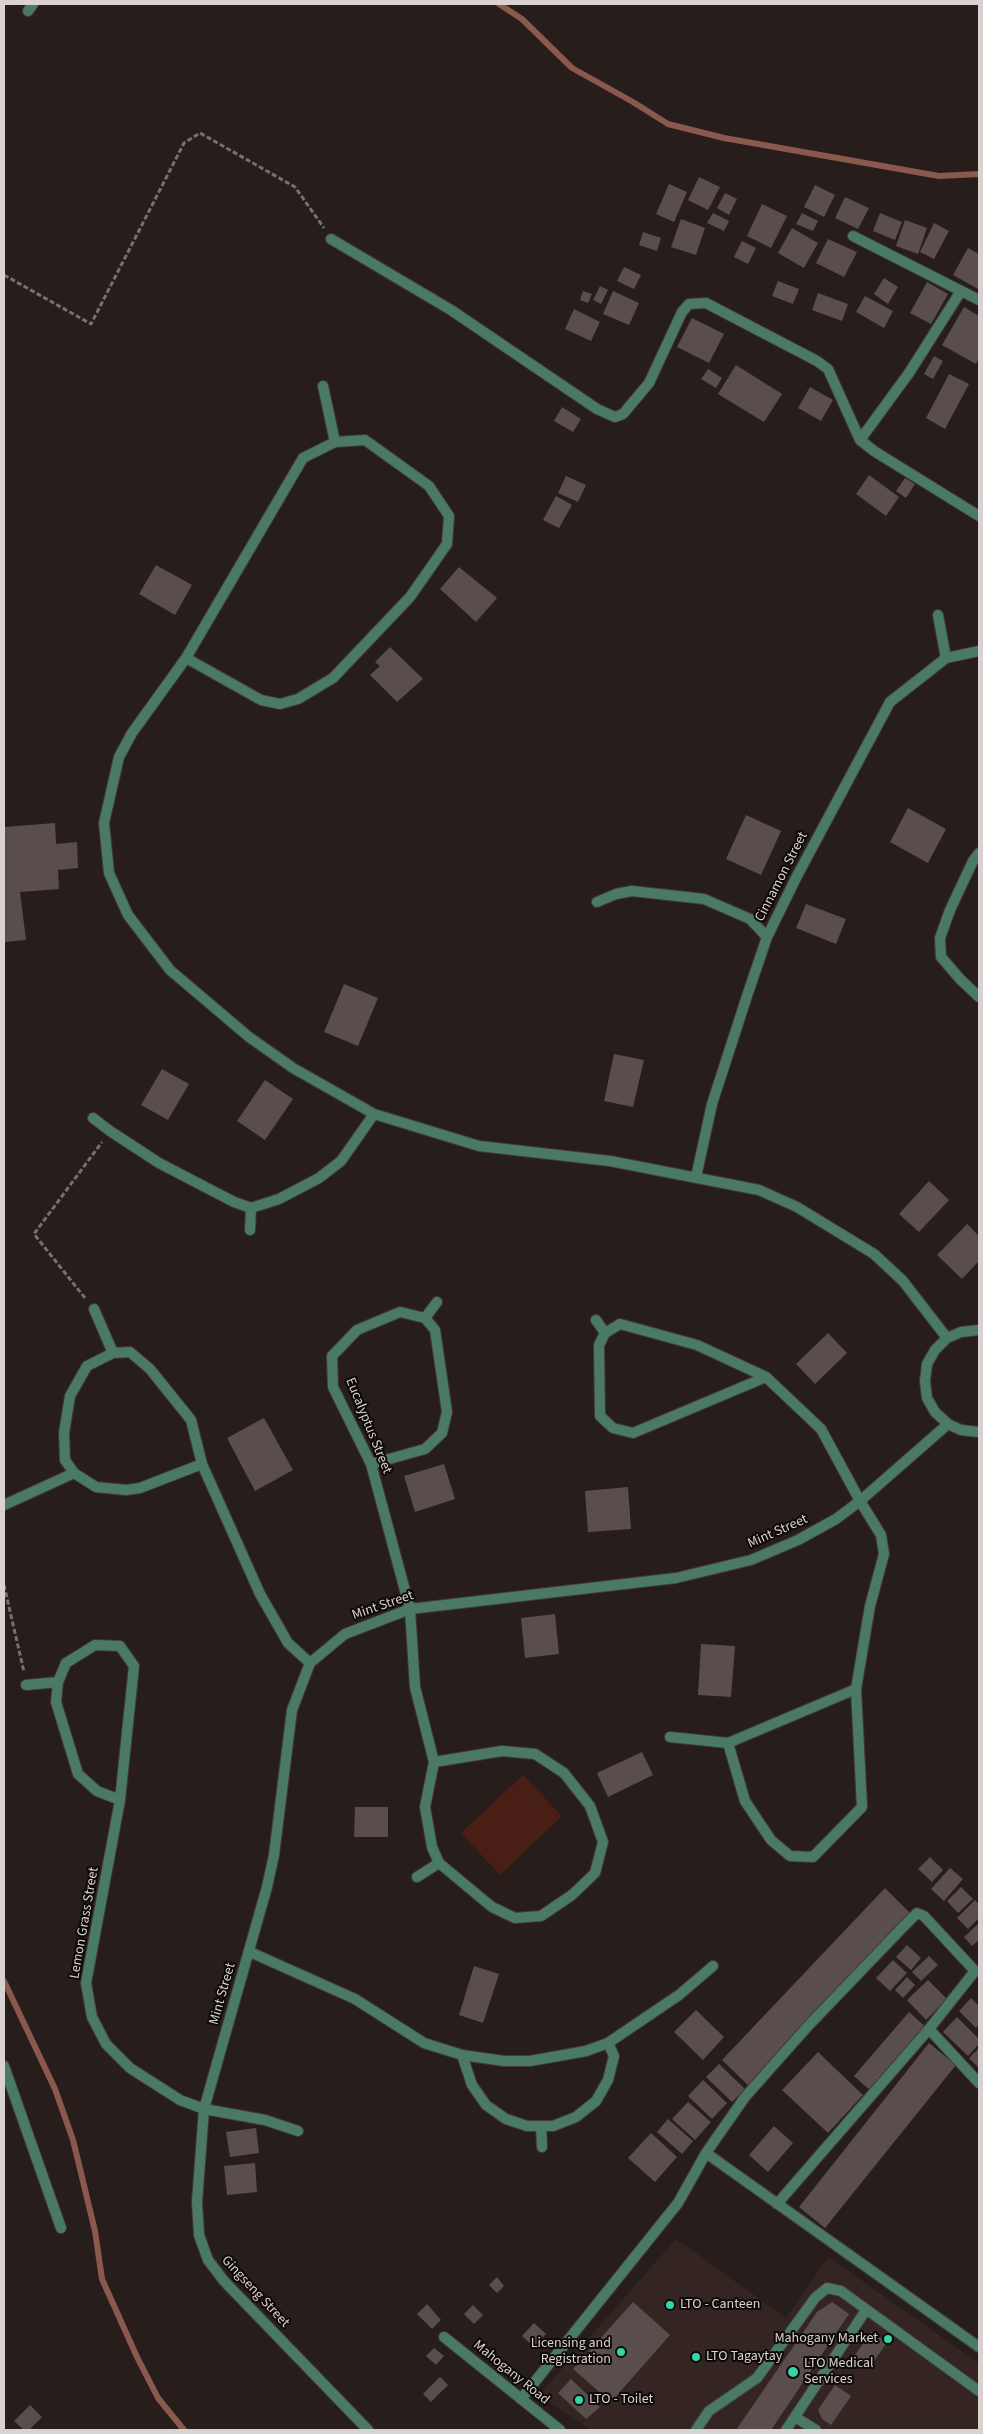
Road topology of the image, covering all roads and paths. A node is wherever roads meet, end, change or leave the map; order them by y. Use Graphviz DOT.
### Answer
graph roads {
  1 [pos="853,236"];
  2 [pos="331,239"];
  3 [pos="4,275"];
  4 [pos="961,291"];
  5 [pos="979,300"];
  6 [pos="323,386"];
  7 [pos="860,440"];
  8 [pos="335,442"];
  9 [pos="979,516"];
  10 [pos="938,615"];
  11 [pos="979,651"];
  12 [pos="186,658"];
  13 [pos="946,658"];
  14 [pos="979,853"];
  15 [pos="597,902"];
  16 [pos="767,937"];
  17 [pos="979,997"];
  18 [pos="374,1114"];
  19 [pos="93,1118"];
  20 [pos="110,1131"];
  21 [pos="696,1177"];
  22 [pos="252,1208"];
  23 [pos="250,1230"];
  24 [pos="437,1302"];
  25 [pos="94,1309"];
  26 [pos="424,1318"];
  27 [pos="596,1320"];
  28 [pos="979,1330"];
  29 [pos="605,1333"];
  30 [pos="947,1338"];
  31 [pos="112,1353"];
  32 [pos="766,1377"];
  33 [pos="948,1424"];
  34 [pos="979,1432"];
  35 [pos="202,1464"];
  36 [pos="371,1464"];
  37 [pos="74,1473"];
  38 [pos="860,1501"];
  39 [pos="4,1505"];
  40 [pos="4,1585"];
  41 [pos="410,1609"];
  42 [pos="310,1663"];
  43 [pos="58,1682"];
  44 [pos="26,1685"];
  45 [pos="856,1689"];
  46 [pos="670,1737"];
  47 [pos="728,1743"];
  48 [pos="434,1762"];
  49 [pos="120,1800"];
  50 [pos="439,1863"];
  51 [pos="417,1876"];
  52 [pos="250,1952"];
  53 [pos="713,1966"];
  54 [pos="929,2029"];
  55 [pos="608,2043"];
  56 [pos="462,2055"];
  57 [pos="4,2066"];
  58 [pos="979,2083"];
  59 [pos="204,2109"];
  60 [pos="541,2126"];
  61 [pos="298,2131"];
  62 [pos="542,2147"];
  63 [pos="706,2153"];
  64 [pos="777,2204"];
  65 [pos="61,2228"];
  66 [pos="866,2310"];
  67 [pos="444,2337"];
  68 [pos="979,2348"];
  69 [pos="979,2391"];
  70 [pos="522,2399"];
  71 [pos="795,2417"];
  72 [pos="368,2430"];
  73 [pos="560,2430"];
  74 [pos="696,2430"];
  75 [pos="786,2430"];
  76 [pos="816,2430"];
  1 -- 4 [label="street"];
  2 -- 3 [label="path"];
  2 -- 7 [label="street"];
  4 -- 5 [label="street"];
  4 -- 7 [label="street"];
  6 -- 8 [label="street"];
  7 -- 9 [label="street"];
  8 -- 12 [label="street"];
  8 -- 12 [label="street"];
  10 -- 13 [label="street"];
  11 -- 13 [label="street, Cinnamon Street"];
  12 -- 18 [label="street"];
  13 -- 16 [label="street, Cinnamon Street"];
  14 -- 17 [label="street"];
  15 -- 16 [label="street"];
  16 -- 21 [label="street, Cinnamon Street"];
  18 -- 21 [label="street"];
  18 -- 22 [label="street"];
  19 -- 20 [label="street"];
  20 -- 22 [label="street"];
  20 -- 25 [label="path"];
  21 -- 30 [label="street"];
  22 -- 23 [label="street"];
  24 -- 26 [label="street"];
  25 -- 31 [label="street"];
  26 -- 36 [label="street"];
  26 -- 36 [label="street, Eucalyptus Street"];
  27 -- 29 [label="street"];
  28 -- 30 [label="street"];
  29 -- 32 [label="street"];
  29 -- 32 [label="street"];
  30 -- 33 [label="street"];
  31 -- 35 [label="street"];
  31 -- 37 [label="street"];
  32 -- 38 [label="street"];
  33 -- 34 [label="street"];
  33 -- 38 [label="street, Mint Street"];
  35 -- 37 [label="street"];
  35 -- 42 [label="street"];
  36 -- 41 [label="street, Eucalyptus Street"];
  37 -- 39 [label="street"];
  38 -- 41 [label="street, Mint Street"];
  38 -- 45 [label="street"];
  40 -- 44 [label="path"];
  41 -- 42 [label="street, Mint Street"];
  41 -- 48 [label="street, Eucalyptus Street"];
  42 -- 52 [label="street, Mint Street"];
  43 -- 44 [label="street"];
  43 -- 49 [label="street, Lemon Grass Street"];
  43 -- 49 [label="street, Lemon Grass Street"];
  45 -- 47 [label="street"];
  45 -- 47 [label="street"];
  46 -- 47 [label="street"];
  48 -- 50 [label="street"];
  48 -- 50 [label="street"];
  49 -- 59 [label="street, Lemon Grass Street"];
  50 -- 51 [label="street"];
  52 -- 56 [label="street"];
  52 -- 59 [label="street, Mint Street"];
  53 -- 55 [label="street"];
  54 -- 58 [label="street"];
  54 -- 63 [label="street"];
  54 -- 64 [label="street"];
  55 -- 56 [label="street"];
  55 -- 60 [label="street"];
  56 -- 60 [label="street"];
  57 -- 65 [label="street"];
  59 -- 61 [label="street, Lemon Grass Street"];
  59 -- 72 [label="street, Gingseng Street"];
  60 -- 62 [label="street"];
  63 -- 64 [label="street"];
  63 -- 70 [label="street"];
  64 -- 68 [label="street"];
  66 -- 69 [label="street"];
  66 -- 71 [label="street"];
  66 -- 74 [label="street"];
  67 -- 70 [label="street, Mahogany Road"];
  70 -- 73 [label="street, Mahogany Road"];
  71 -- 75 [label="street"];
  71 -- 76 [label="street"];
}
